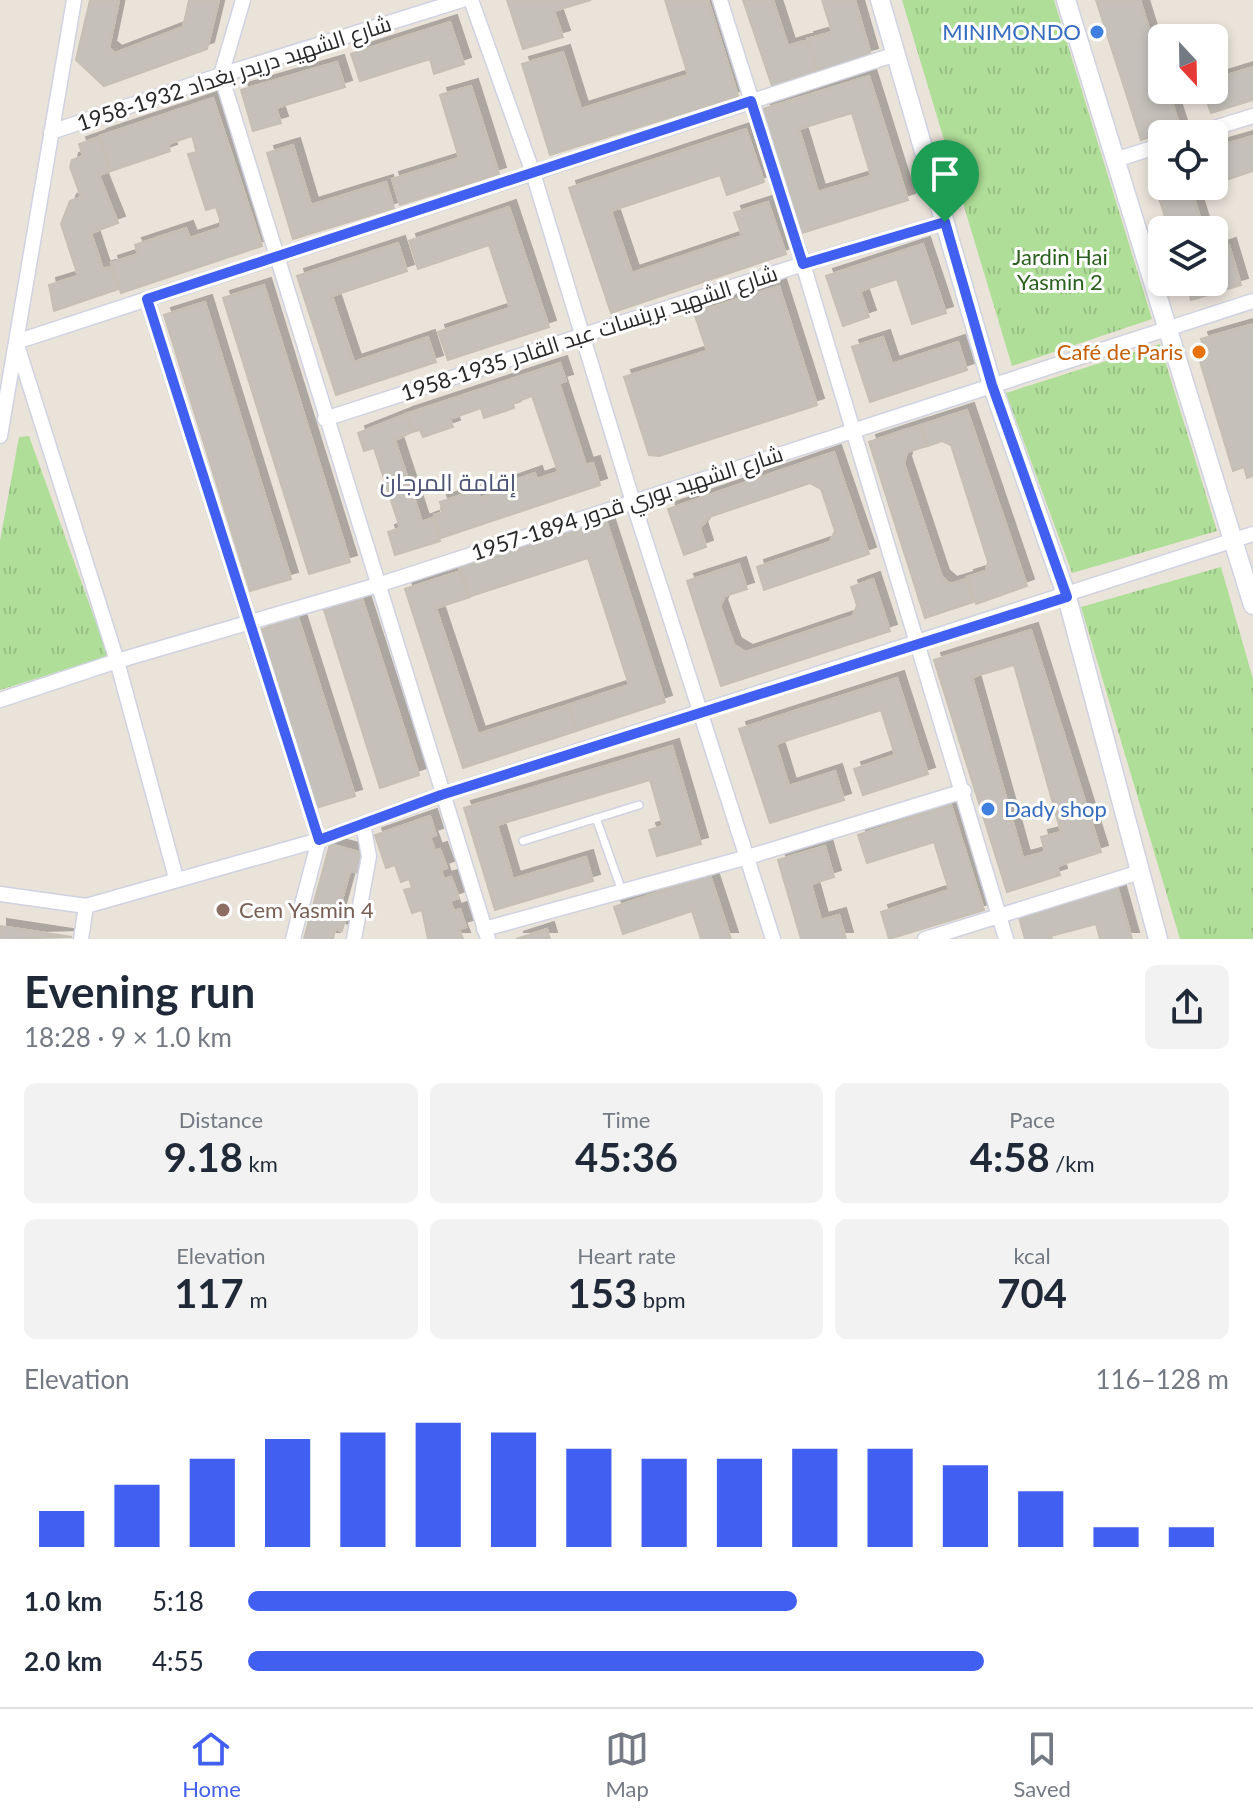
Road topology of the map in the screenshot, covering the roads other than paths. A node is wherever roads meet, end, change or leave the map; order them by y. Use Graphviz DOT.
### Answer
graph roads {
  1 [pos="74,0"];
  2 [pos="243,0"];
  3 [pos="462,0"];
  4 [pos="471,0"];
  5 [pos="720,0"];
  6 [pos="880,0"];
  7 [pos="1066,0"];
  8 [pos="896,54"];
  9 [pos="221,75"];
  10 [pos="751,101"];
  11 [pos="1253,116"];
  12 [pos="1228,124"];
  13 [pos="51,132"];
  14 [pos="1148,149"];
  15 [pos="1115,160"];
  16 [pos="533,173"];
  17 [pos="945,222"];
  18 [pos="276,257"];
  19 [pos="803,264"];
  20 [pos="147,299"];
  21 [pos="1253,301"];
  22 [pos="1168,330"];
  23 [pos="582,335"];
  24 [pos="16,342"];
  25 [pos="992,385"];
  26 [pos="325,419"];
  27 [pos="851,429"];
  28 [pos="0,436"];
  29 [pos="633,502"];
  30 [pos="1253,534"];
  31 [pos="1234,541"];
  32 [pos="381,584"];
  33 [pos="1067,597"];
  34 [pos="1253,605"];
  35 [pos="250,625"];
  36 [pos="916,643"];
  37 [pos="117,661"];
  38 [pos="0,700"];
  39 [pos="701,710"];
  40 [pos="964,791"];
  41 [pos="441,795"];
  42 [pos="639,805"];
  43 [pos="596,818"];
  44 [pos="363,824"];
  45 [pos="319,840"];
  46 [pos="523,841"];
  47 [pos="748,857"];
  48 [pos="1140,872"];
  49 [pos="176,878"];
  50 [pos="622,891"];
  51 [pos="0,894"];
  52 [pos="86,906"];
  53 [pos="999,916"];
  54 [pos="486,934"];
  55 [pos="81,939"];
  56 [pos="293,939"];
  57 [pos="354,939"];
  58 [pos="773,939"];
  59 [pos="925,939"];
  60 [pos="1006,939"];
  61 [pos="1158,939"];
  1 -- 13 [label="street"];
  2 -- 9 [label="street"];
  3 -- 9 [label="street, شارع الشهيد دريدر بغداد 1932-1958"];
  4 -- 16 [label="street"];
  5 -- 10 [label="street"];
  6 -- 8 [label="street"];
  7 -- 15 [label="street"];
  8 -- 10 [label="street"];
  8 -- 17 [label="street"];
  9 -- 13 [label="street, شارع الشهيد دريدر بغداد 1932-1958"];
  9 -- 18 [label="street"];
  10 -- 16 [label="street"];
  10 -- 19 [label="street"];
  11 -- 12 [label="street"];
  13 -- 24 [label="street"];
  14 -- 15 [label="street"];
  15 -- 22 [label="street"];
  16 -- 18 [label="street"];
  16 -- 23 [label="street"];
  17 -- 19 [label="street, شارع الشهيد برينسات عبد القادر 1935-1958"];
  17 -- 25 [label="street"];
  18 -- 20 [label="street"];
  18 -- 26 [label="street"];
  19 -- 23 [label="street, شارع الشهيد برينسات عبد القادر 1935-1958"];
  19 -- 27 [label="street"];
  20 -- 24 [label="street"];
  20 -- 35 [label="street"];
  21 -- 22 [label="street, شارع الشهيد بوري قدور 1894-1957"];
  22 -- 25 [label="street, شارع الشهيد بوري قدور 1894-1957"];
  22 -- 31 [label="street"];
  23 -- 26 [label="street, شارع الشهيد برينسات عبد القادر 1935-1958"];
  23 -- 29 [label="street"];
  24 -- 28 [label="street"];
  24 -- 37 [label="street"];
  25 -- 27 [label="street, شارع الشهيد بوري قدور 1894-1957"];
  25 -- 33 [label="street"];
  26 -- 32 [label="street"];
  27 -- 29 [label="street, شارع الشهيد بوري قدور 1894-1957"];
  27 -- 36 [label="street"];
  29 -- 32 [label="street, شارع الشهيد بوري قدور 1894-1957"];
  29 -- 39 [label="street"];
  30 -- 31 [label="street"];
  31 -- 33 [label="street"];
  31 -- 34 [label="street"];
  32 -- 35 [label="street, شارع الشهيد بوري قدور 1894-1957"];
  32 -- 41 [label="street"];
  33 -- 36 [label="street"];
  33 -- 48 [label="street"];
  35 -- 37 [label="street, شارع الشهيد بوري قدور 1894-1957"];
  35 -- 45 [label="street"];
  36 -- 39 [label="street"];
  36 -- 40 [label="street"];
  37 -- 38 [label="street, شارع الشهيد بوري قدور 1894-1957"];
  37 -- 49 [label="street"];
  39 -- 41 [label="street"];
  39 -- 47 [label="street"];
  40 -- 47 [label="street"];
  40 -- 53 [label="street"];
  41 -- 44 [label="street"];
  41 -- 54 [label="street"];
  42 -- 43 [label="lane"];
  43 -- 46 [label="lane"];
  43 -- 50 [label="lane"];
  44 -- 45 [label="street"];
  44 -- 57 [label="street"];
  45 -- 49 [label="street"];
  45 -- 56 [label="street"];
  47 -- 50 [label="street"];
  47 -- 58 [label="street"];
  48 -- 53 [label="street"];
  48 -- 61 [label="street"];
  49 -- 52 [label="street"];
  50 -- 54 [label="street"];
  51 -- 52 [label="street"];
  52 -- 55 [label="street"];
  53 -- 59 [label="street"];
  53 -- 60 [label="street"];
}
